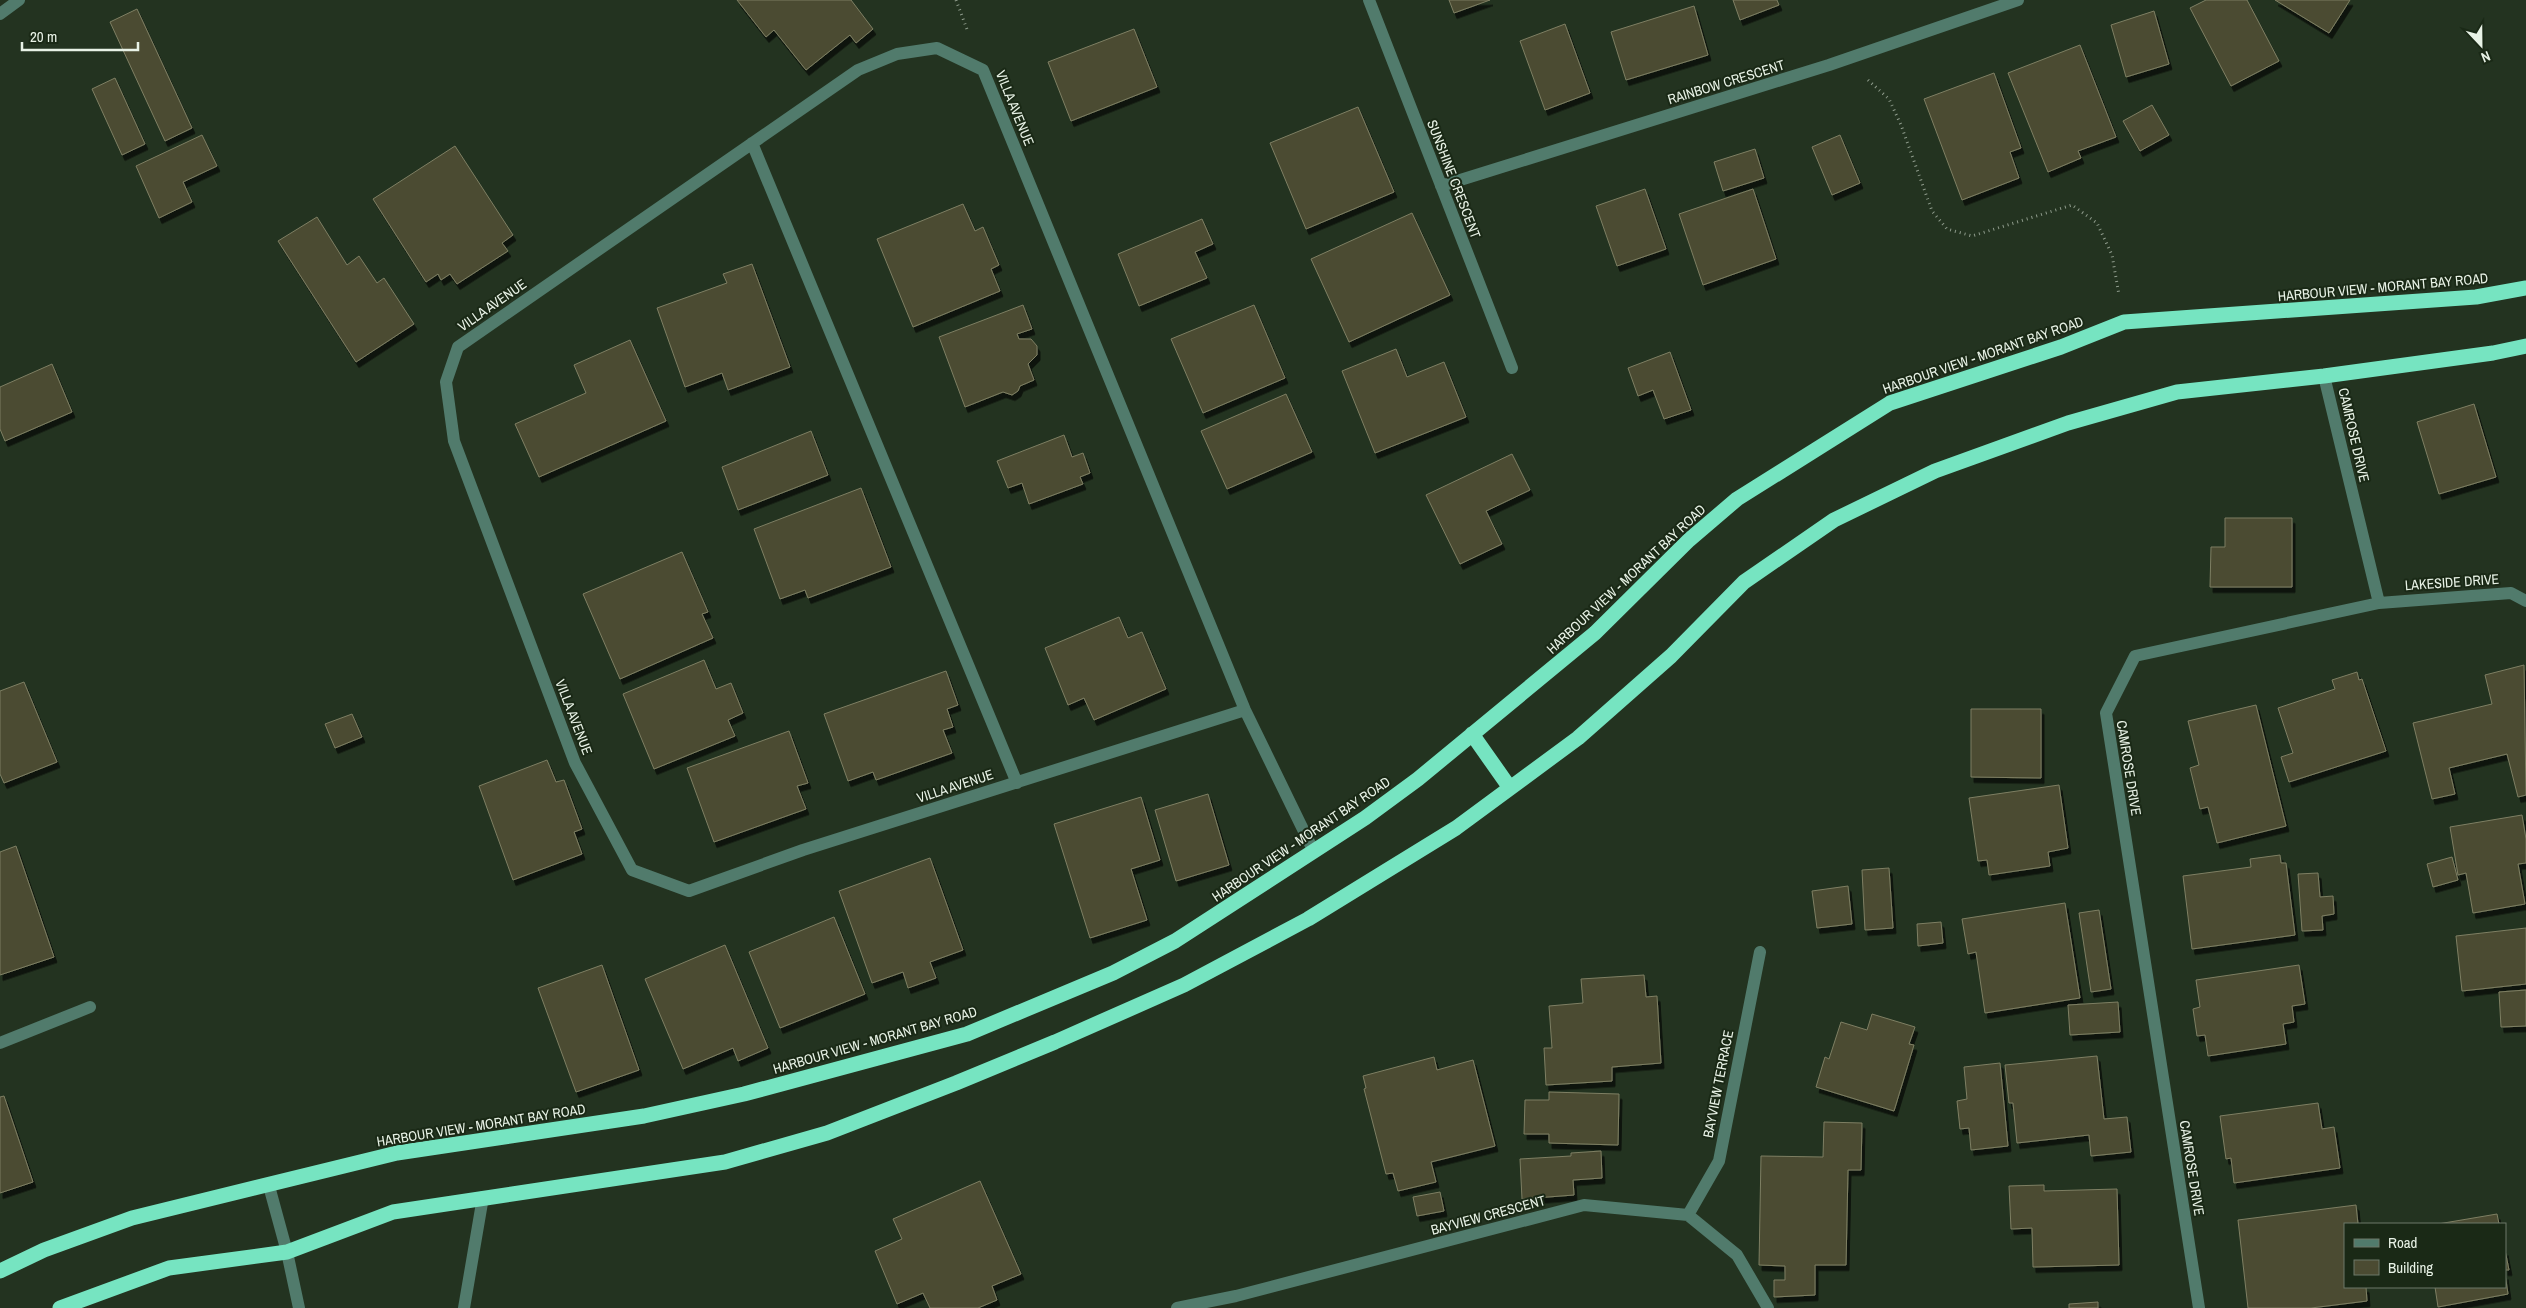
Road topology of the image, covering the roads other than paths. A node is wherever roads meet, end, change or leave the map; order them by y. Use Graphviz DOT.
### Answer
graph roads {
  1 [pos="19,0"];
  2 [pos="1369,0"];
  3 [pos="2018,0"];
  4 [pos="0,14"];
  5 [pos="752,143"];
  6 [pos="1441,186"];
  7 [pos="2526,288"];
  8 [pos="2526,346"];
  9 [pos="1512,368"];
  10 [pos="2324,376"];
  11 [pos="2526,600"];
  12 [pos="2378,603"];
  13 [pos="1245,710"];
  14 [pos="1472,734"];
  15 [pos="1017,782"];
  16 [pos="1510,788"];
  17 [pos="1314,852"];
  18 [pos="1760,952"];
  19 [pos="90,1007"];
  20 [pos="0,1043"];
  21 [pos="269,1186"];
  22 [pos="483,1197"];
  23 [pos="1688,1215"];
  24 [pos="287,1252"];
  25 [pos="0,1271"];
  26 [pos="60,1308"];
  27 [pos="298,1308"];
  28 [pos="464,1308"];
  29 [pos="1177,1308"];
  30 [pos="1768,1308"];
  31 [pos="2199,1308"];
  1 -- 4 [label="street"];
  2 -- 6 [label="street, SUNSHINE CRESCENT"];
  3 -- 6 [label="street, RAINBOW CRESCENT"];
  5 -- 13 [label="street, VILLA AVENUE"];
  5 -- 15 [label="street"];
  5 -- 15 [label="street, VILLA AVENUE"];
  6 -- 9 [label="street, SUNSHINE CRESCENT"];
  7 -- 14 [label="highway, HARBOUR VIEW - MORANT BAY ROAD"];
  8 -- 10 [label="highway"];
  10 -- 12 [label="street, CAMROSE DRIVE"];
  10 -- 16 [label="highway"];
  11 -- 12 [label="street, LAKESIDE DRIVE"];
  12 -- 31 [label="street, CAMROSE DRIVE"];
  13 -- 15 [label="street, VILLA AVENUE"];
  13 -- 17 [label="street, VILLA AVENUE"];
  14 -- 16 [label="highway"];
  14 -- 17 [label="highway, HARBOUR VIEW - MORANT BAY ROAD"];
  16 -- 22 [label="highway"];
  17 -- 21 [label="highway, HARBOUR VIEW - MORANT BAY ROAD"];
  18 -- 23 [label="street, BAYVIEW TERRACE"];
  19 -- 20 [label="street"];
  21 -- 24 [label="street"];
  21 -- 25 [label="highway, HARBOUR VIEW - MORANT BAY ROAD"];
  22 -- 24 [label="highway"];
  22 -- 28 [label="street"];
  23 -- 29 [label="street, BAYVIEW CRESCENT"];
  23 -- 30 [label="street"];
  24 -- 26 [label="highway"];
  24 -- 27 [label="street"];
}
